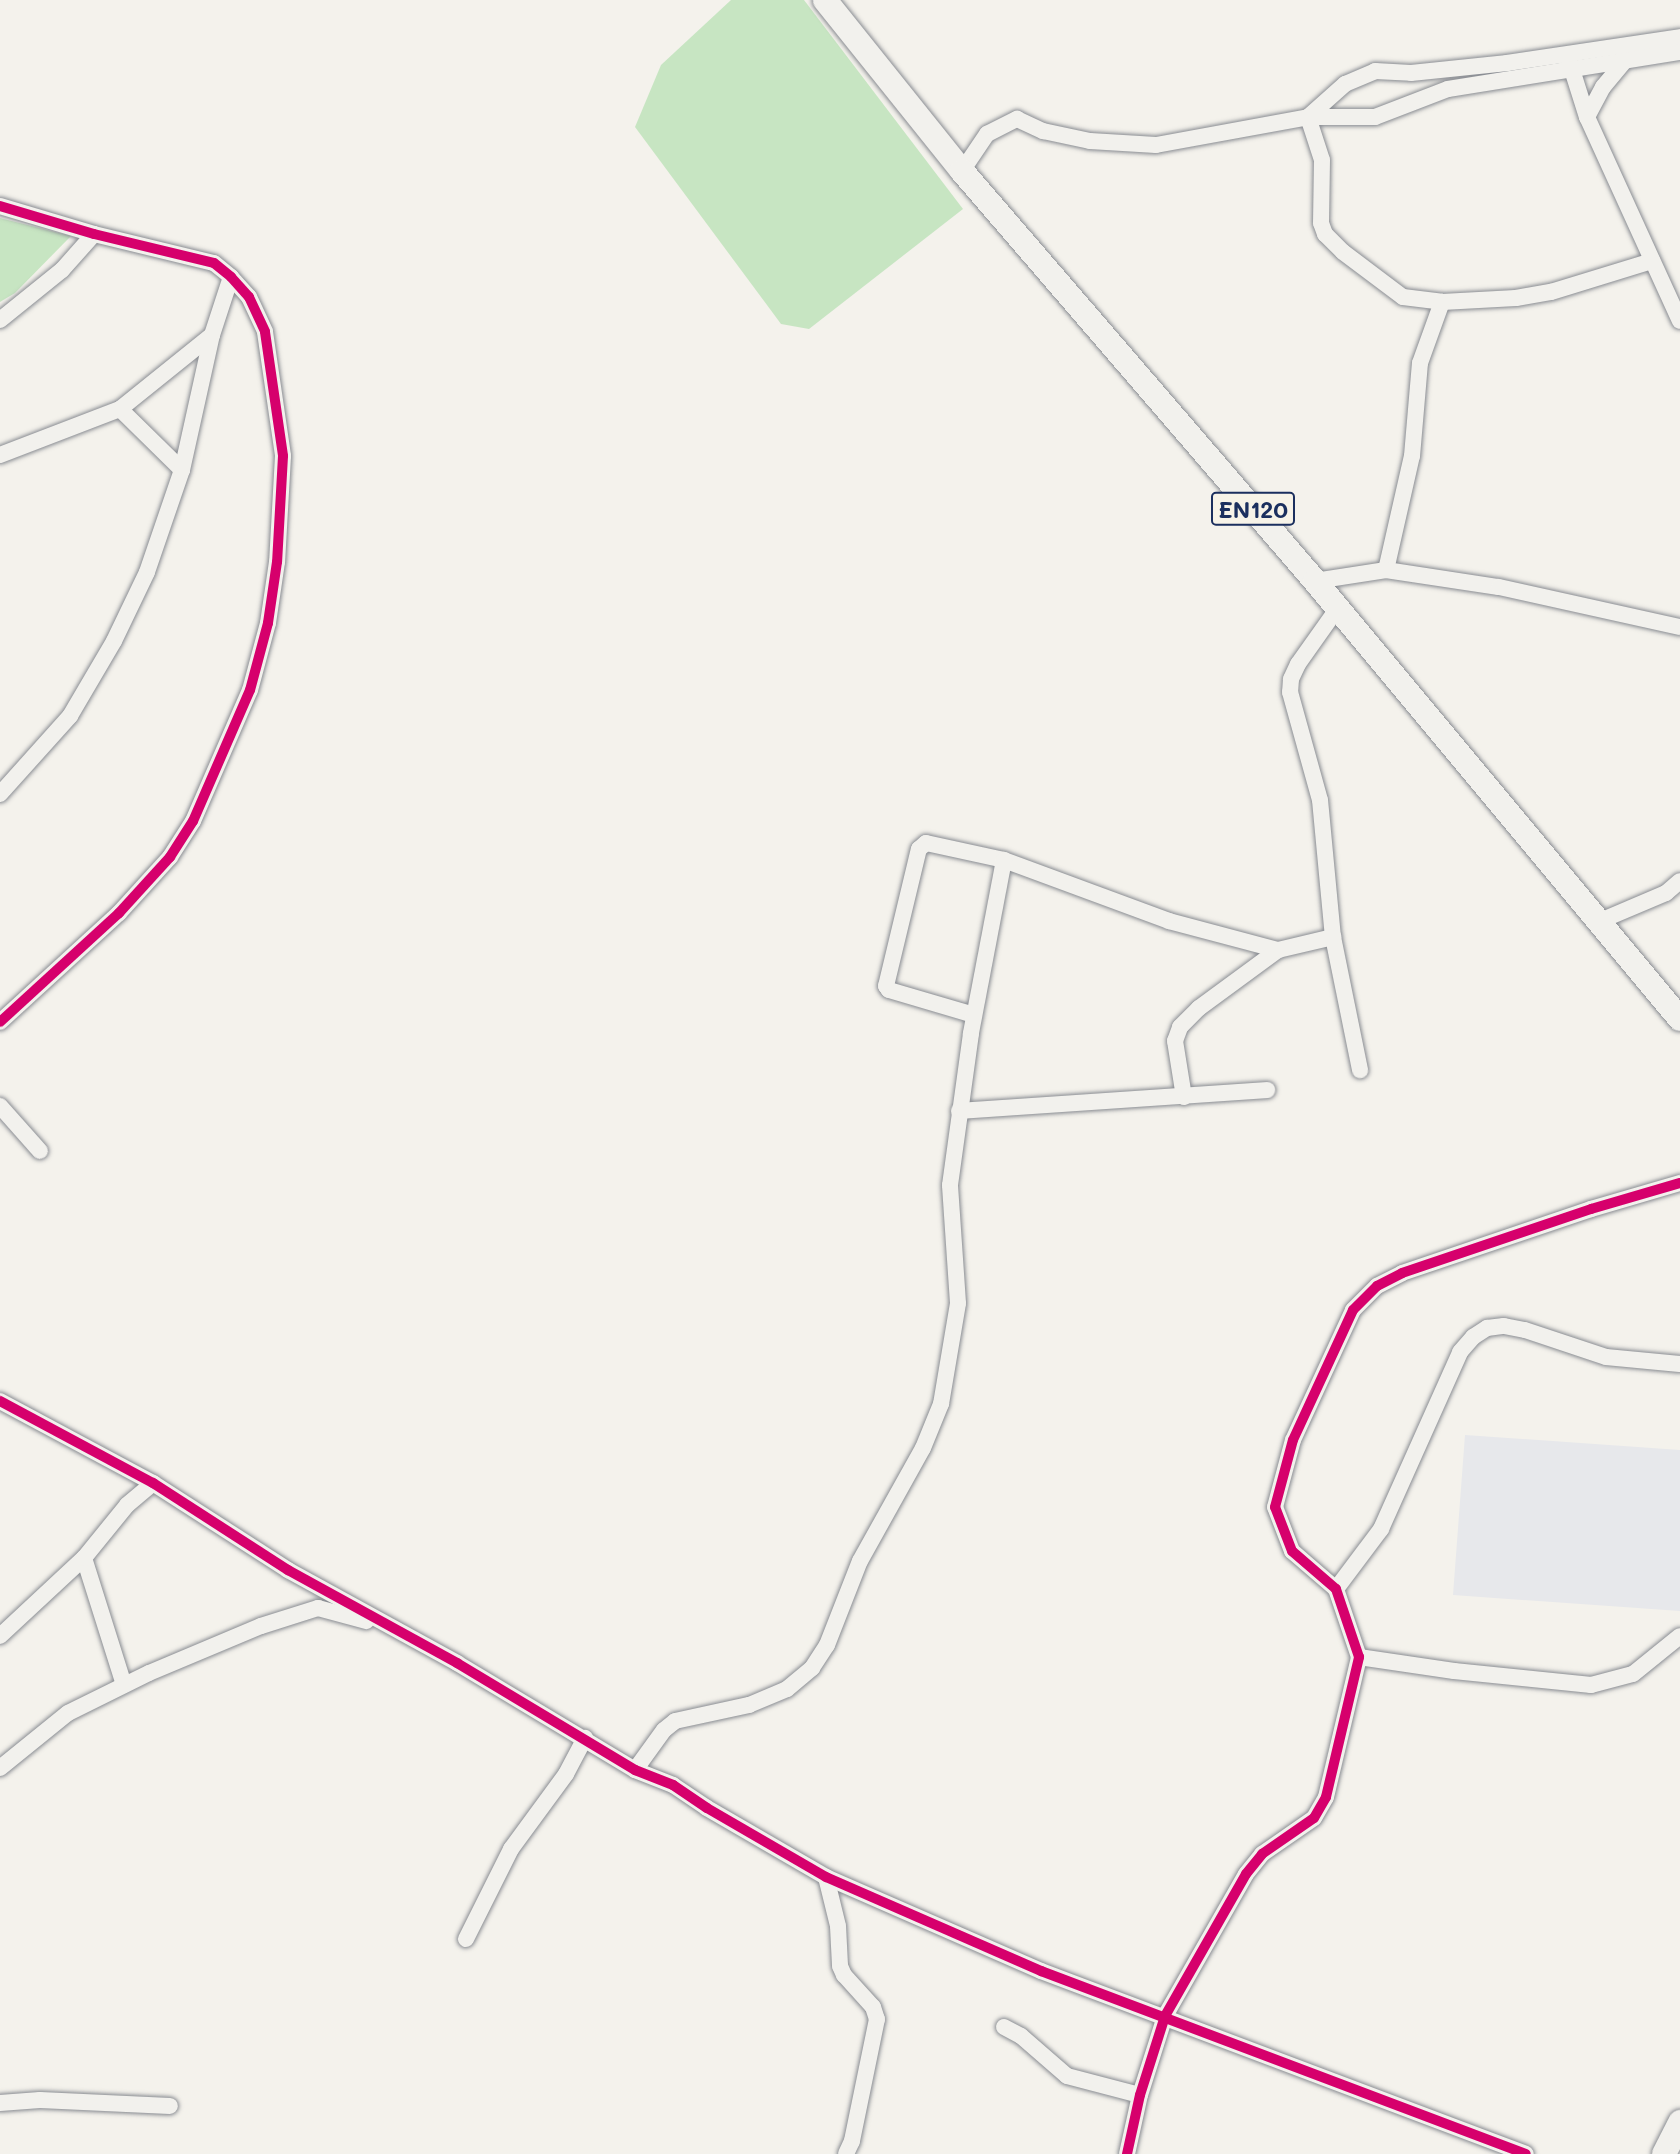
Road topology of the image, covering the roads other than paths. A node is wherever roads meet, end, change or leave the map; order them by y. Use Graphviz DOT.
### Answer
graph roads {
  1 [pos="825,0"];
  2 [pos="1680,37"];
  3 [pos="1680,52"];
  4 [pos="1570,62"];
  5 [pos="1624,62"];
  6 [pos="1410,74"];
  7 [pos="1417,100"];
  8 [pos="1308,117"];
  9 [pos="1587,117"];
  10 [pos="962,171"];
  11 [pos="0,206"];
  12 [pos="94,234"];
  13 [pos="1652,261"];
  14 [pos="230,277"];
  15 [pos="1442,302"];
  16 [pos="0,320"];
  17 [pos="1680,321"];
  18 [pos="212,335"];
  19 [pos="120,408"];
  20 [pos="0,454"];
  21 [pos="182,470"];
  22 [pos="1386,570"];
  23 [pos="1315,581"];
  24 [pos="1337,609"];
  25 [pos="1680,627"];
  26 [pos="2,787"];
  27 [pos="1004,860"];
  28 [pos="1680,881"];
  29 [pos="1600,921"];
  30 [pos="1333,937"];
  31 [pos="1278,950"];
  32 [pos="974,1015"];
  33 [pos="1680,1019"];
  34 [pos="0,1022"];
  35 [pos="1360,1070"];
  36 [pos="1267,1090"];
  37 [pos="1184,1097"];
  38 [pos="0,1106"];
  39 [pos="959,1111"];
  40 [pos="40,1151"];
  41 [pos="1680,1183"];
  42 [pos="1680,1364"];
  43 [pos="0,1401"];
  44 [pos="153,1483"];
  45 [pos="84,1558"];
  46 [pos="1336,1589"];
  47 [pos="392,1630"];
  48 [pos="0,1636"];
  49 [pos="1680,1636"];
  50 [pos="1359,1657"];
  51 [pos="124,1685"];
  52 [pos="585,1738"];
  53 [pos="0,1768"];
  54 [pos="635,1770"];
  55 [pos="826,1877"];
  56 [pos="466,1939"];
  57 [pos="1165,2016"];
  58 [pos="1004,2027"];
  59 [pos="1140,2095"];
  60 [pos="0,2103"];
  61 [pos="170,2106"];
  62 [pos="1680,2122"];
  63 [pos="846,2154"];
  64 [pos="1127,2154"];
  65 [pos="1526,2154"];
  66 [pos="1664,2154"];
  1 -- 10 [label="highway, EN120"];
  2 -- 4 [label="street"];
  3 -- 5 [label="street"];
  4 -- 5 [label="street"];
  4 -- 6 [label="street"];
  4 -- 7 [label="street"];
  4 -- 9 [label="street"];
  5 -- 9 [label="street"];
  6 -- 7 [label="street"];
  6 -- 8 [label="street"];
  7 -- 8 [label="street"];
  8 -- 10 [label="street"];
  8 -- 15 [label="street"];
  9 -- 13 [label="street"];
  10 -- 23 [label="highway, EN120"];
  11 -- 12 [label="street"];
  12 -- 14 [label="street"];
  12 -- 16 [label="street"];
  13 -- 15 [label="street"];
  13 -- 17 [label="street"];
  14 -- 18 [label="street"];
  14 -- 34 [label="street"];
  15 -- 22 [label="street"];
  18 -- 19 [label="street"];
  18 -- 21 [label="street"];
  19 -- 20 [label="street"];
  19 -- 21 [label="street"];
  21 -- 26 [label="street"];
  22 -- 23 [label="street"];
  22 -- 25 [label="street"];
  23 -- 24 [label="highway, EN120"];
  24 -- 29 [label="highway, EN120"];
  24 -- 30 [label="street"];
  27 -- 31 [label="street"];
  27 -- 32 [label="street"];
  27 -- 32 [label="street"];
  28 -- 29 [label="street"];
  29 -- 33 [label="highway, EN120"];
  30 -- 31 [label="street"];
  30 -- 35 [label="street"];
  31 -- 37 [label="street"];
  32 -- 39 [label="street"];
  36 -- 37 [label="street"];
  37 -- 39 [label="street"];
  38 -- 40 [label="street"];
  39 -- 54 [label="street"];
  41 -- 46 [label="street"];
  42 -- 46 [label="street"];
  43 -- 44 [label="street"];
  44 -- 45 [label="street"];
  44 -- 47 [label="street"];
  45 -- 48 [label="street"];
  45 -- 51 [label="street"];
  46 -- 50 [label="street"];
  47 -- 51 [label="street"];
  47 -- 52 [label="street"];
  49 -- 50 [label="street"];
  50 -- 57 [label="street"];
  51 -- 53 [label="street"];
  52 -- 54 [label="street"];
  52 -- 56 [label="street"];
  54 -- 55 [label="street"];
  55 -- 57 [label="street"];
  55 -- 63 [label="street"];
  57 -- 59 [label="street"];
  57 -- 65 [label="street"];
  58 -- 59 [label="street"];
  59 -- 64 [label="street"];
  60 -- 61 [label="street"];
  62 -- 66 [label="highway"];
}
